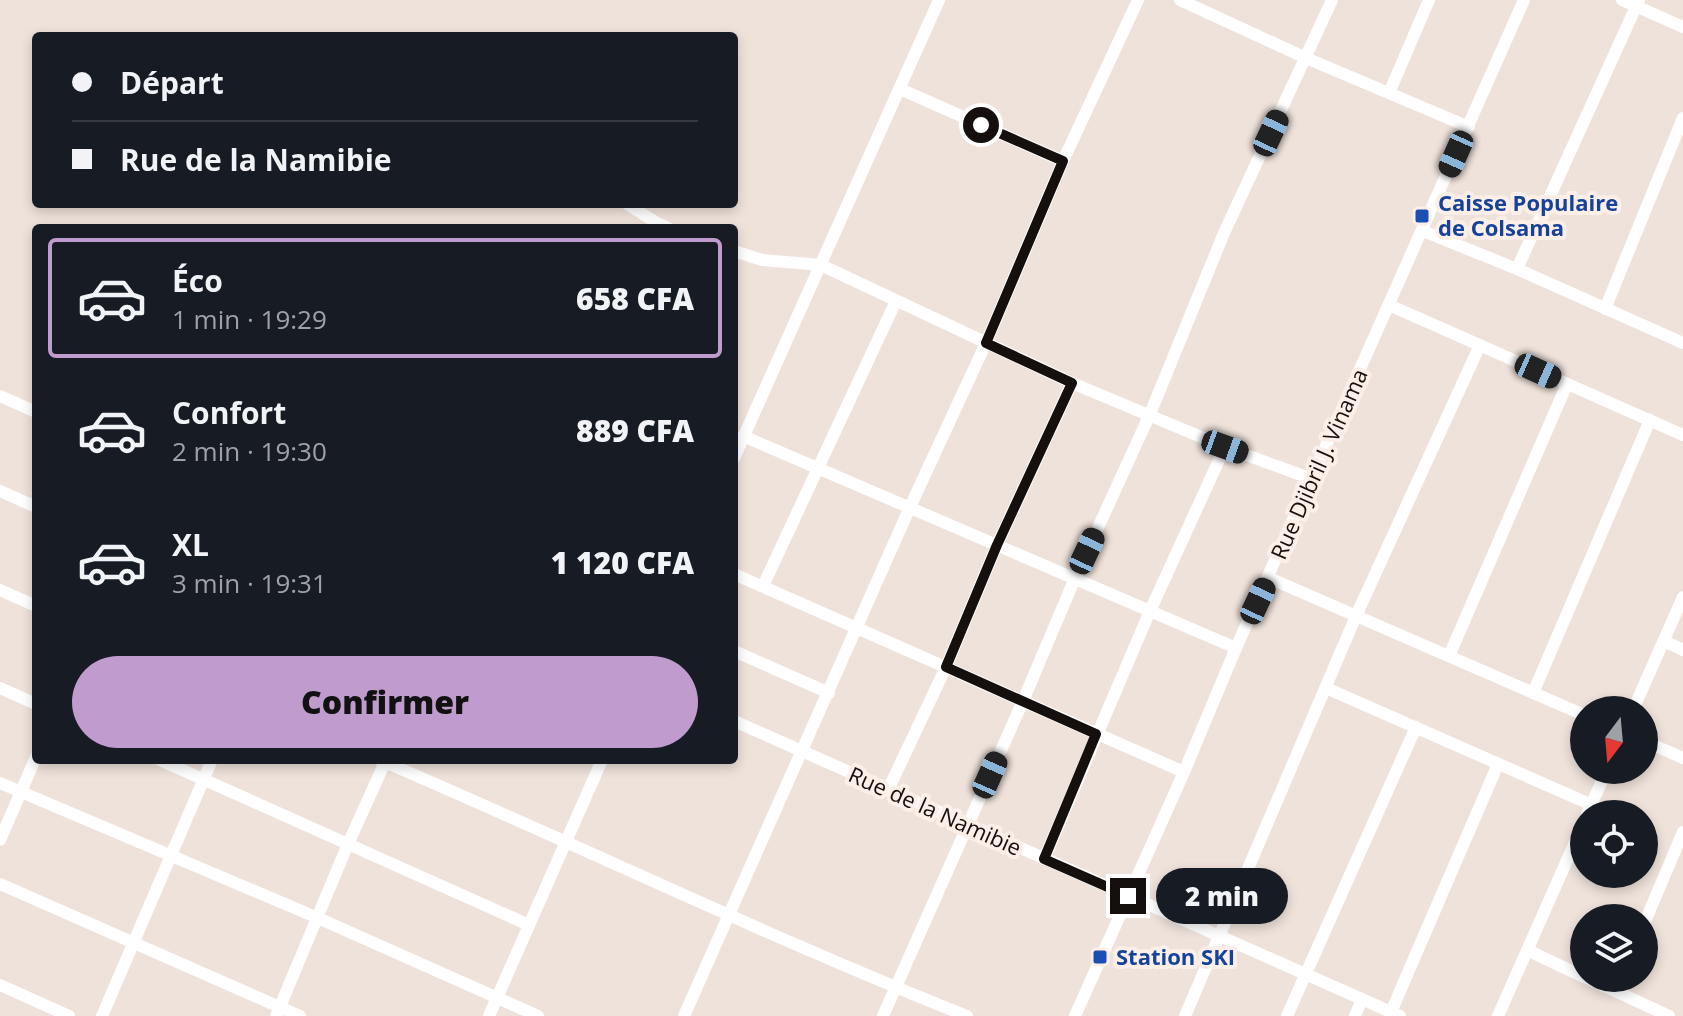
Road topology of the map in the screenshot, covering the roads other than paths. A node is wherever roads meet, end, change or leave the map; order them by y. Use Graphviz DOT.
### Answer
graph roads {
  1 [pos="939,0"];
  2 [pos="1138,0"];
  3 [pos="1180,0"];
  4 [pos="1332,0"];
  5 [pos="1429,0"];
  6 [pos="1524,0"];
  7 [pos="1622,0"];
  8 [pos="1637,3"];
  9 [pos="1683,27"];
  10 [pos="1306,58"];
  11 [pos="900,89"];
  12 [pos="1389,93"];
  13 [pos="1683,118"];
  14 [pos="1469,127"];
  15 [pos="1063,161"];
  16 [pos="645,208"];
  17 [pos="659,224"];
  18 [pos="1423,231"];
  19 [pos="738,252"];
  20 [pos="821,265"];
  21 [pos="1517,269"];
  22 [pos="896,301"];
  23 [pos="1389,305"];
  24 [pos="1605,309"];
  25 [pos="986,343"];
  26 [pos="1683,343"];
  27 [pos="1480,345"];
  28 [pos="1072,383"];
  29 [pos="1567,384"];
  30 [pos="0,396"];
  31 [pos="32,410"];
  32 [pos="1150,414"];
  33 [pos="1650,420"];
  34 [pos="1683,435"];
  35 [pos="743,436"];
  36 [pos="1225,447"];
  37 [pos="738,448"];
  38 [pos="818,468"];
  39 [pos="1312,479"];
  40 [pos="0,491"];
  41 [pos="32,505"];
  42 [pos="910,507"];
  43 [pos="997,545"];
  44 [pos="738,576"];
  45 [pos="1075,578"];
  46 [pos="1269,578"];
  47 [pos="763,586"];
  48 [pos="0,590"];
  49 [pos="1683,597"];
  50 [pos="32,604"];
  51 [pos="1150,611"];
  52 [pos="1356,616"];
  53 [pos="857,628"];
  54 [pos="1664,641"];
  55 [pos="1236,648"];
  56 [pos="1683,650"];
  57 [pos="738,653"];
  58 [pos="1449,656"];
  59 [pos="946,667"];
  60 [pos="0,688"];
  61 [pos="1326,688"];
  62 [pos="829,693"];
  63 [pos="1533,693"];
  64 [pos="1639,696"];
  65 [pos="1023,701"];
  66 [pos="32,702"];
  67 [pos="1570,709"];
  68 [pos="738,723"];
  69 [pos="1416,727"];
  70 [pos="1096,734"];
  71 [pos="1658,747"];
  72 [pos="801,751"];
  73 [pos="1683,758"];
  74 [pos="33,764"];
  75 [pos="169,764"];
  76 [pos="210,764"];
  77 [pos="383,764"];
  78 [pos="391,764"];
  79 [pos="600,764"];
  80 [pos="1498,764"];
  81 [pos="1184,772"];
  82 [pos="204,780"];
  83 [pos="0,783"];
  84 [pos="888,790"];
  85 [pos="21,793"];
  86 [pos="1572,800"];
  87 [pos="968,825"];
  88 [pos="1683,832"];
  89 [pos="0,840"];
  90 [pos="565,842"];
  91 [pos="348,844"];
  92 [pos="1570,853"];
  93 [pos="172,858"];
  94 [pos="1044,859"];
  95 [pos="0,884"];
  96 [pos="1128,896"];
  97 [pos="1652,904"];
  98 [pos="728,916"];
  99 [pos="318,918"];
  100 [pos="529,925"];
  101 [pos="1220,935"];
  102 [pos="134,943"];
  103 [pos="1527,950"];
  104 [pos="1570,970"];
  105 [pos="1305,974"];
  106 [pos="0,985"];
  107 [pos="895,988"];
  108 [pos="1617,992"];
  109 [pos="497,998"];
  110 [pos="1362,999"];
  111 [pos="278,1012"];
  112 [pos="1396,1014"];
  113 [pos="69,1016"];
  114 [pos="102,1016"];
  115 [pos="300,1016"];
  116 [pos="489,1016"];
  117 [pos="538,1016"];
  118 [pos="684,1016"];
  119 [pos="883,1016"];
  120 [pos="967,1016"];
  121 [pos="1075,1016"];
  122 [pos="1185,1016"];
  123 [pos="1287,1016"];
  124 [pos="1355,1016"];
  125 [pos="1498,1016"];
  126 [pos="1669,1016"];
  1 -- 11 [label="street"];
  2 -- 15 [label="street"];
  3 -- 10 [label="street"];
  4 -- 10 [label="street"];
  5 -- 12 [label="street"];
  6 -- 14 [label="street, Rue Djibril J. Vinama"];
  7 -- 8 [label="street"];
  8 -- 9 [label="street"];
  8 -- 21 [label="street"];
  10 -- 12 [label="street"];
  10 -- 32 [label="street"];
  11 -- 15 [label="street"];
  11 -- 20 [label="street"];
  12 -- 14 [label="street"];
  13 -- 24 [label="street"];
  14 -- 18 [label="street, Rue Djibril J. Vinama"];
  15 -- 25 [label="street"];
  16 -- 17 [label="street"];
  18 -- 21 [label="street"];
  18 -- 23 [label="street, Rue Djibril J. Vinama"];
  19 -- 20 [label="street"];
  20 -- 22 [label="street"];
  20 -- 35 [label="street"];
  21 -- 24 [label="street"];
  22 -- 25 [label="street"];
  22 -- 38 [label="street"];
  23 -- 27 [label="street"];
  23 -- 39 [label="street, Rue Djibril J. Vinama"];
  24 -- 26 [label="street"];
  25 -- 28 [label="street"];
  25 -- 42 [label="street"];
  27 -- 29 [label="street"];
  27 -- 52 [label="street"];
  28 -- 32 [label="street"];
  28 -- 43 [label="street"];
  29 -- 33 [label="street"];
  29 -- 58 [label="street"];
  30 -- 31 [label="street"];
  32 -- 36 [label="street"];
  32 -- 45 [label="street"];
  33 -- 34 [label="street"];
  33 -- 63 [label="street"];
  35 -- 37 [label="street"];
  35 -- 38 [label="street"];
  36 -- 39 [label="street"];
  36 -- 51 [label="street"];
  38 -- 42 [label="street"];
  38 -- 47 [label="street"];
  39 -- 46 [label="street, Rue Djibril J. Vinama"];
  40 -- 41 [label="street"];
  42 -- 43 [label="street"];
  42 -- 53 [label="street"];
  43 -- 45 [label="street"];
  43 -- 59 [label="street"];
  44 -- 47 [label="street"];
  45 -- 51 [label="street"];
  45 -- 65 [label="street"];
  46 -- 52 [label="street"];
  46 -- 55 [label="street, Rue Djibril J. Vinama"];
  47 -- 53 [label="street"];
  48 -- 50 [label="street"];
  49 -- 54 [label="street"];
  51 -- 55 [label="street"];
  51 -- 70 [label="street"];
  52 -- 58 [label="street"];
  52 -- 61 [label="street"];
  53 -- 59 [label="street"];
  53 -- 62 [label="street"];
  54 -- 56 [label="street"];
  54 -- 64 [label="street"];
  55 -- 81 [label="street, Rue Djibril J. Vinama"];
  57 -- 62 [label="street"];
  58 -- 63 [label="street"];
  59 -- 65 [label="street"];
  59 -- 84 [label="street"];
  60 -- 66 [label="street"];
  61 -- 69 [label="street"];
  61 -- 101 [label="street"];
  62 -- 72 [label="street"];
  63 -- 67 [label="street"];
  65 -- 70 [label="street"];
  65 -- 87 [label="street"];
  68 -- 72 [label="street, Rue de la Namibie"];
  69 -- 80 [label="street"];
  69 -- 105 [label="street"];
  70 -- 81 [label="street"];
  70 -- 94 [label="street"];
  71 -- 73 [label="street"];
  72 -- 84 [label="street, Rue de la Namibie"];
  72 -- 98 [label="street"];
  74 -- 85 [label="street"];
  75 -- 82 [label="street"];
  76 -- 82 [label="street"];
  77 -- 91 [label="street"];
  78 -- 90 [label="street"];
  79 -- 90 [label="street"];
  80 -- 86 [label="street"];
  80 -- 112 [label="street"];
  81 -- 96 [label="street, Rue Djibril J. Vinama"];
  82 -- 91 [label="street"];
  82 -- 93 [label="street"];
  83 -- 85 [label="street"];
  84 -- 87 [label="street, Rue de la Namibie"];
  85 -- 89 [label="street"];
  85 -- 93 [label="street"];
  87 -- 94 [label="street, Rue de la Namibie"];
  87 -- 107 [label="street"];
  88 -- 97 [label="street"];
  90 -- 98 [label="street"];
  90 -- 100 [label="street"];
  91 -- 99 [label="street"];
  91 -- 100 [label="street"];
  92 -- 103 [label="street"];
  93 -- 99 [label="street"];
  93 -- 102 [label="street"];
  94 -- 96 [label="street, Rue de la Namibie"];
  95 -- 102 [label="street"];
  96 -- 101 [label="street, Rue de la Namibie"];
  96 -- 121 [label="street, Rue Djibril J. Vinama"];
  98 -- 107 [label="street"];
  98 -- 118 [label="street"];
  99 -- 109 [label="street"];
  99 -- 111 [label="street"];
  100 -- 109 [label="street"];
  101 -- 105 [label="street, Rue de la Namibie"];
  101 -- 122 [label="street"];
  102 -- 111 [label="street"];
  102 -- 114 [label="street"];
  103 -- 104 [label="street"];
  103 -- 125 [label="street"];
  105 -- 110 [label="street, Rue de la Namibie"];
  105 -- 123 [label="street"];
  106 -- 113 [label="street"];
  107 -- 119 [label="street"];
  107 -- 120 [label="street"];
  108 -- 126 [label="street"];
  109 -- 116 [label="street"];
  109 -- 117 [label="street"];
  110 -- 112 [label="street, Rue de la Namibie"];
  110 -- 124 [label="street"];
  111 -- 115 [label="street"];
}
